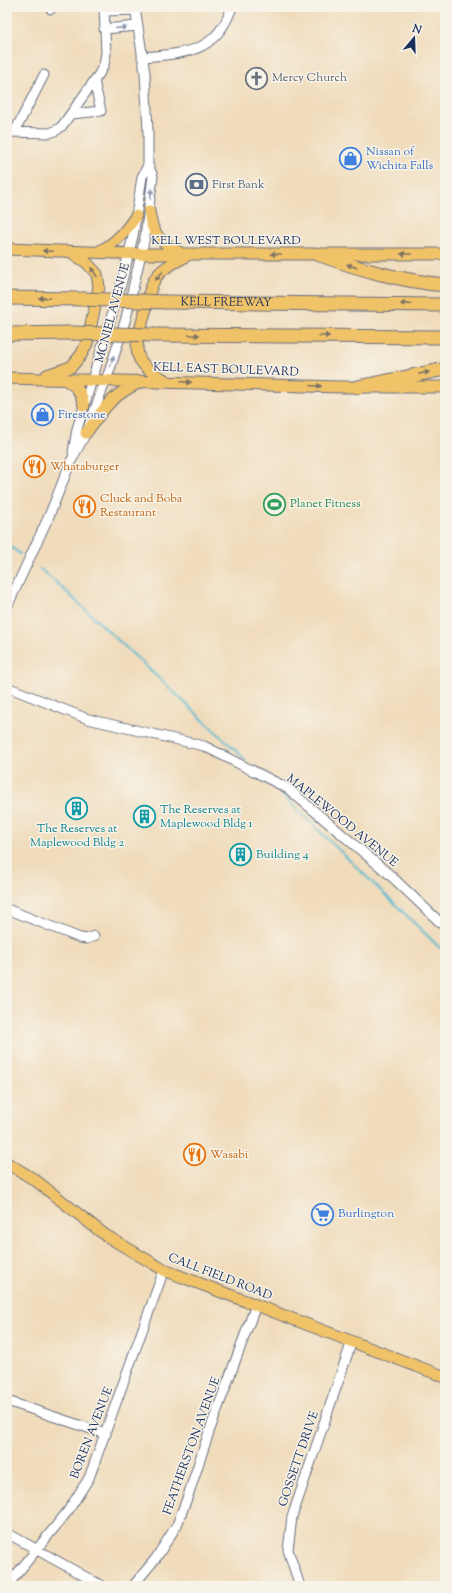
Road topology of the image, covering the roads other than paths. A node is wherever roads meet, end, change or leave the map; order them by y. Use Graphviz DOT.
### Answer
graph roads {
  1 [pos="232,7"];
  2 [pos="104,9"];
  3 [pos="136,9"];
  4 [pos="138,26"];
  5 [pos="104,29"];
  6 [pos="142,58"];
  7 [pos="44,75"];
  8 [pos="94,81"];
  9 [pos="71,114"];
  10 [pos="11,132"];
  11 [pos="148,165"];
  12 [pos="149,211"];
  13 [pos="136,216"];
  14 [pos="7,249"];
  15 [pos="71,252"];
  16 [pos="98,253"];
  17 [pos="129,254"];
  18 [pos="141,254"];
  19 [pos="186,254"];
  20 [pos="318,254"];
  21 [pos="445,254"];
  22 [pos="445,284"];
  23 [pos="7,298"];
  24 [pos="445,304"];
  25 [pos="7,334"];
  26 [pos="445,337"];
  27 [pos="445,369"];
  28 [pos="7,378"];
  29 [pos="38,378"];
  30 [pos="57,378"];
  31 [pos="92,379"];
  32 [pos="106,379"];
  33 [pos="142,380"];
  34 [pos="167,381"];
  35 [pos="358,387"];
  36 [pos="445,387"];
  37 [pos="84,406"];
  38 [pos="86,433"];
  39 [pos="71,461"];
  40 [pos="7,607"];
  41 [pos="7,687"];
  42 [pos="7,909"];
  43 [pos="445,927"];
  44 [pos="94,936"];
  45 [pos="7,1164"];
  46 [pos="164,1270"];
  47 [pos="256,1305"];
  48 [pos="352,1341"];
  49 [pos="445,1377"];
  50 [pos="7,1401"];
  51 [pos="106,1434"];
  52 [pos="7,1533"];
  53 [pos="36,1549"];
  54 [pos="8,1586"];
  55 [pos="102,1586"];
  56 [pos="133,1586"];
  57 [pos="300,1586"];
  1 -- 6 [label="street"];
  2 -- 3 [label="street"];
  2 -- 5 [label="street"];
  3 -- 4 [label="street, MCNIEL AVENUE"];
  5 -- 4 [label="street, one-way"];
  4 -- 6 [label="street, MCNIEL AVENUE"];
  5 -- 8 [label="street"];
  6 -- 11 [label="street, MCNIEL AVENUE"];
  7 -- 10 [label="street"];
  8 -- 9 [label="street"];
  8 -- 9 [label="street"];
  9 -- 10 [label="street"];
  12 -- 11 [label="street, MCNIEL AVENUE, one-way"];
  11 -- 13 [label="street, MCNIEL AVENUE"];
  12 -- 18 [label="street, MCNIEL AVENUE"];
  12 -- 19 [label="main road"];
  13 -- 16 [label="main road"];
  13 -- 17 [label="street, MCNIEL AVENUE"];
  15 -- 14 [label="main road, KELL WEST BOULEVARD, one-way"];
  15 -- 16 [label="main road, KELL WEST BOULEVARD"];
  29 -- 15 [label="main road, one-way"];
  16 -- 17 [label="main road, KELL WEST BOULEVARD"];
  17 -- 18 [label="main road, KELL WEST BOULEVARD"];
  17 -- 31 [label="street, MCNIEL AVENUE"];
  18 -- 19 [label="main road, KELL WEST BOULEVARD"];
  32 -- 18 [label="street, MCNIEL AVENUE, one-way"];
  20 -- 19 [label="main road, KELL WEST BOULEVARD, one-way"];
  19 -- 34 [label="main road, one-way"];
  21 -- 20 [label="main road, KELL WEST BOULEVARD, one-way"];
  22 -- 20 [label="highway, one-way"];
  24 -- 23 [label="highway, KELL FREEWAY, one-way, bridge"];
  25 -- 26 [label="highway, one-way, bridge"];
  35 -- 27 [label="highway, one-way"];
  28 -- 29 [label="main road, KELL EAST BOULEVARD"];
  29 -- 30 [label="main road, KELL EAST BOULEVARD"];
  30 -- 31 [label="main road, KELL EAST BOULEVARD"];
  30 -- 37 [label="main road"];
  31 -- 32 [label="main road, KELL EAST BOULEVARD"];
  31 -- 37 [label="street, MCNIEL AVENUE"];
  32 -- 33 [label="main road, KELL EAST BOULEVARD"];
  32 -- 38 [label="street, MCNIEL AVENUE"];
  33 -- 34 [label="main road, KELL EAST BOULEVARD"];
  33 -- 38 [label="main road"];
  34 -- 35 [label="main road, KELL EAST BOULEVARD, one-way"];
  35 -- 36 [label="main road, KELL EAST BOULEVARD"];
  37 -- 39 [label="street, MCNIEL AVENUE"];
  38 -- 39 [label="street, MCNIEL AVENUE"];
  39 -- 40 [label="street, MCNIEL AVENUE"];
  41 -- 43 [label="street, MAPLEWOOD AVENUE"];
  42 -- 44 [label="street"];
  45 -- 46 [label="main road, CALL FIELD ROAD"];
  46 -- 47 [label="main road, CALL FIELD ROAD"];
  46 -- 51 [label="street, BOREN AVENUE"];
  47 -- 48 [label="main road, CALL FIELD ROAD"];
  47 -- 56 [label="street, FEATHERSTON AVENUE"];
  48 -- 49 [label="main road, CALL FIELD ROAD"];
  48 -- 57 [label="street, GOSSETT DRIVE"];
  50 -- 51 [label="street"];
  51 -- 53 [label="street, BOREN AVENUE"];
  52 -- 53 [label="street"];
  53 -- 54 [label="street, BOREN AVENUE"];
  53 -- 55 [label="street"];
}
